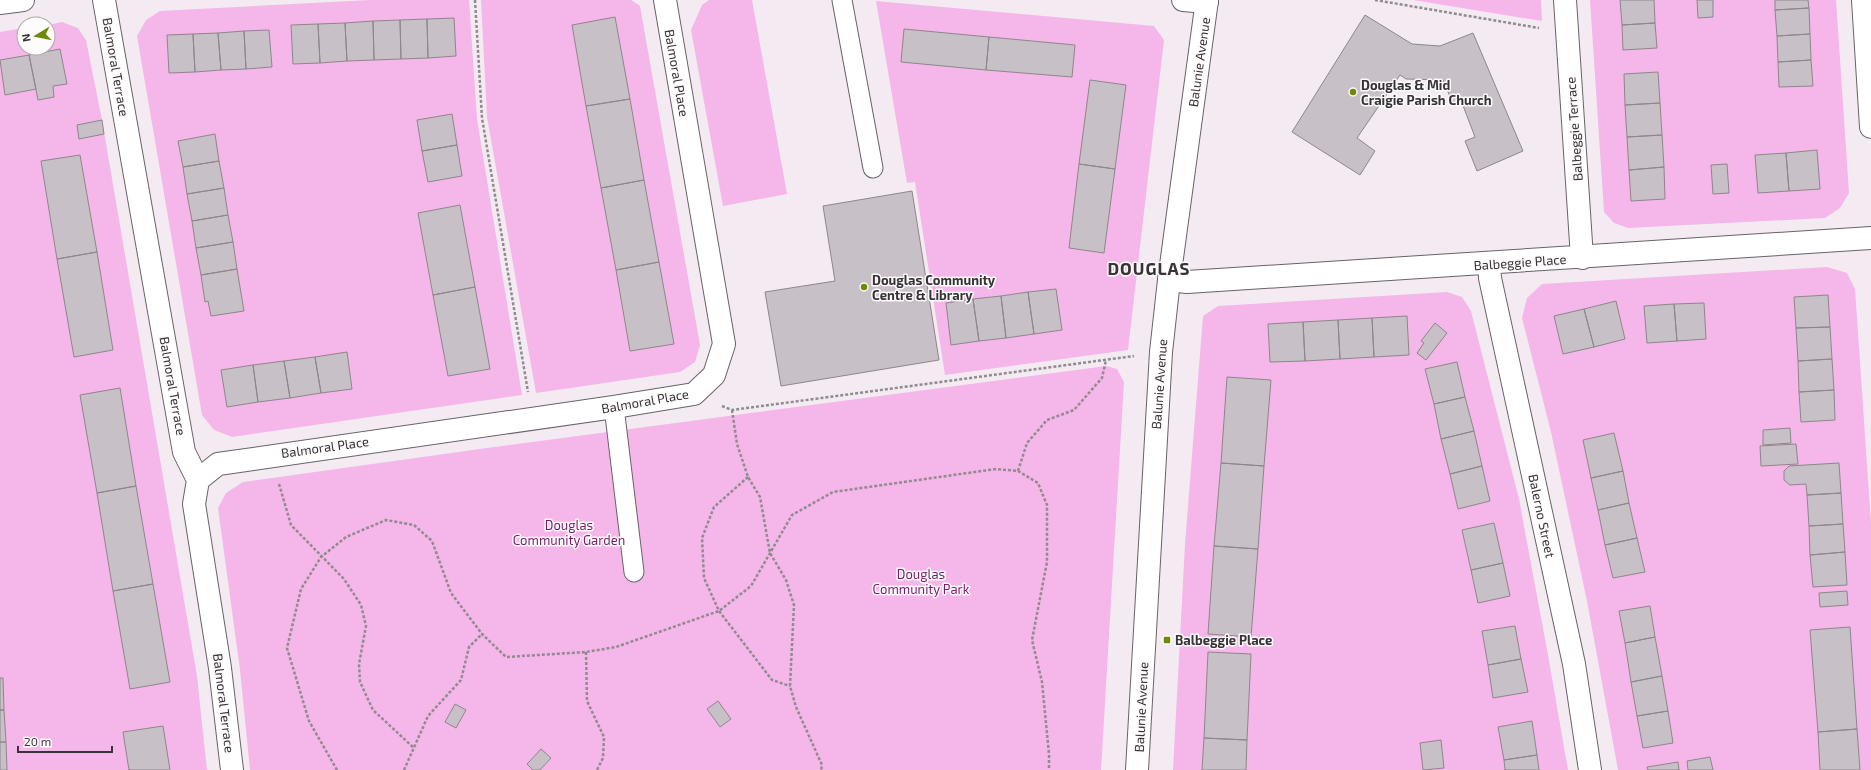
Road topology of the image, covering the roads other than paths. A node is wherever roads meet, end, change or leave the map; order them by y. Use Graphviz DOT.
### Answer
graph roads {
  1 [pos="24,0"];
  2 [pos="104,0"];
  3 [pos="665,0"];
  4 [pos="842,0"];
  5 [pos="1183,0"];
  6 [pos="1565,0"];
  7 [pos="1863,0"];
  8 [pos="1207,1"];
  9 [pos="0,3"];
  10 [pos="1871,127"];
  11 [pos="873,168"];
  12 [pos="1871,238"];
  13 [pos="1582,258"];
  14 [pos="1489,264"];
  15 [pos="1169,280"];
  16 [pos="614,407"];
  17 [pos="198,480"];
  18 [pos="634,572"];
  19 [pos="232,770"];
  20 [pos="1137,770"];
  21 [pos="1590,770"];
  1 -- 9 [label="street"];
  2 -- 17 [label="street, Balmoral Terrace"];
  3 -- 16 [label="street, Balmoral Place"];
  4 -- 11 [label="lane"];
  5 -- 8 [label="street"];
  6 -- 13 [label="street, Balbeggie Terrace"];
  7 -- 10 [label="street"];
  8 -- 15 [label="street, Balunie Avenue"];
  12 -- 13 [label="street, Balbeggie Place"];
  13 -- 14 [label="street, Balbeggie Place"];
  14 -- 15 [label="street, Balbeggie Place"];
  14 -- 21 [label="street, Balerno Street"];
  15 -- 20 [label="street, Balunie Avenue"];
  16 -- 17 [label="street, Balmoral Place"];
  16 -- 18 [label="lane"];
  17 -- 19 [label="street, Balmoral Terrace"];
}
